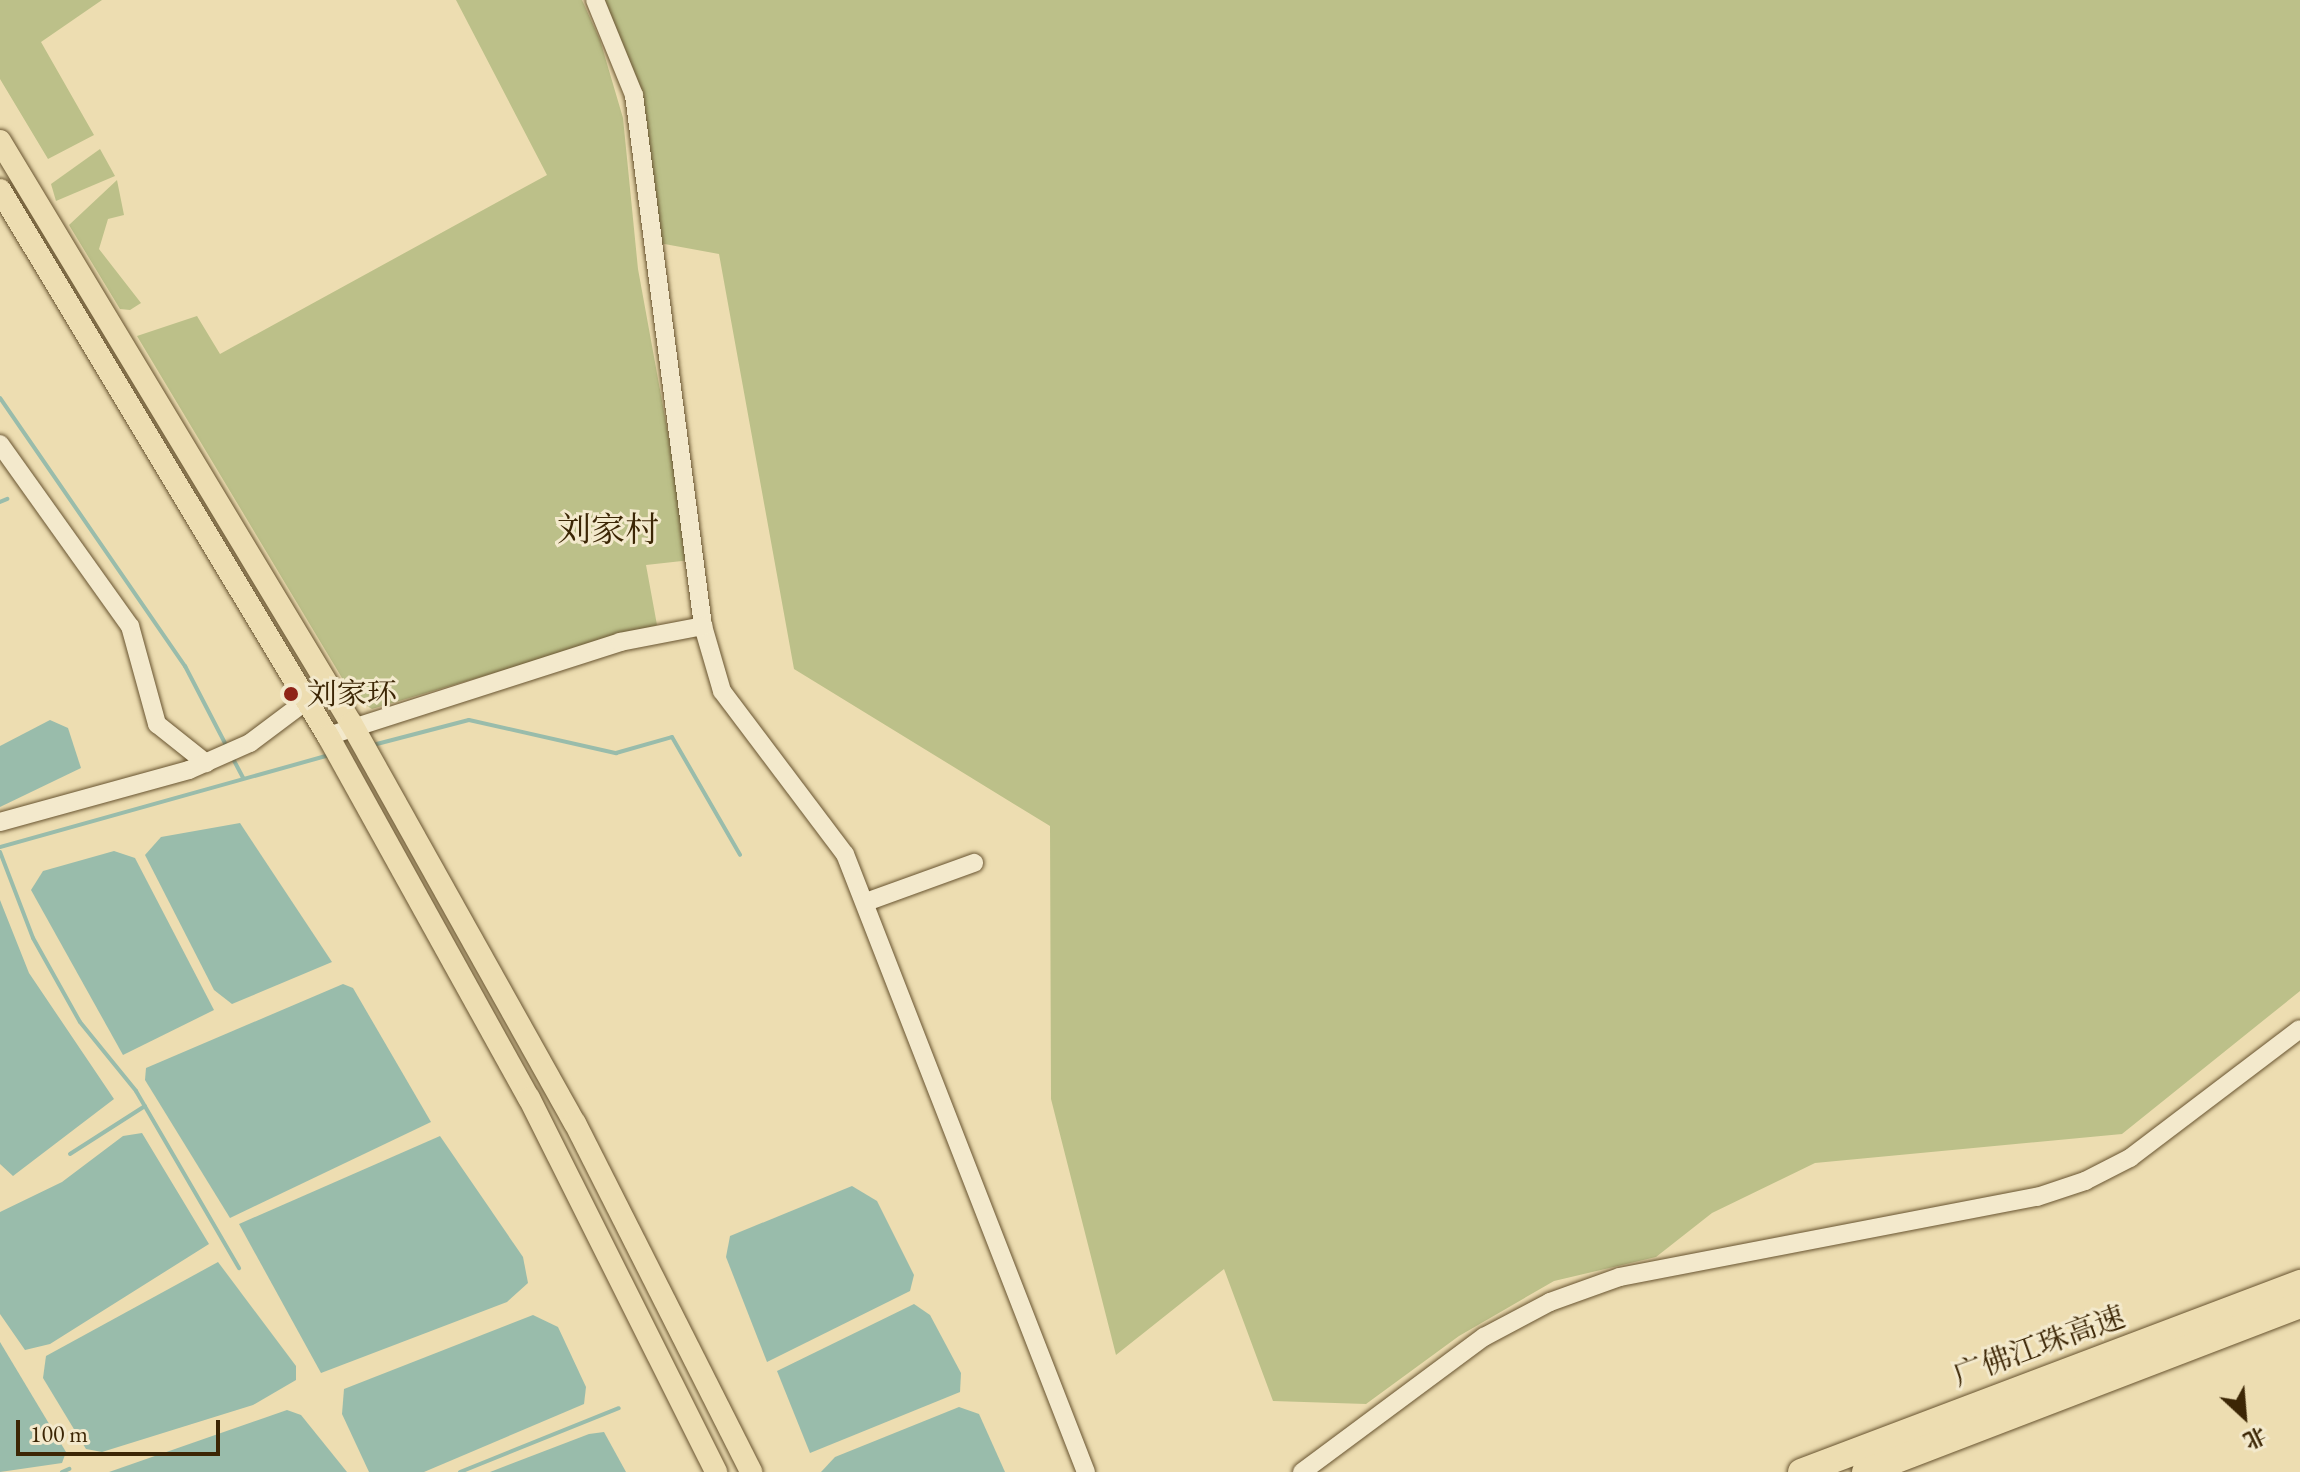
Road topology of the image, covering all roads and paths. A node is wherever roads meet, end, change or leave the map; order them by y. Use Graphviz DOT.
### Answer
graph roads {
  1 [pos="595,0"];
  2 [pos="0,141"];
  3 [pos="0,190"];
  4 [pos="0,444"];
  5 [pos="703,626"];
  6 [pos="306,701"];
  7 [pos="351,723"];
  8 [pos="328,736"];
  9 [pos="206,763"];
  10 [pos="0,822"];
  11 [pos="974,863"];
  12 [pos="866,902"];
  13 [pos="2300,1029"];
  14 [pos="2300,1283"];
  15 [pos="2300,1305"];
  16 [pos="716,1472"];
  17 [pos="751,1472"];
  18 [pos="1086,1472"];
  19 [pos="1302,1472"];
  20 [pos="1801,1472"];
  21 [pos="1865,1472"];
  1 -- 5 [label="street"];
  2 -- 7 [label="main road"];
  3 -- 6 [label="main road"];
  4 -- 9 [label="street"];
  5 -- 7 [label="street"];
  5 -- 12 [label="street"];
  6 -- 8 [label="main road"];
  6 -- 9 [label="street"];
  7 -- 8 [label="street"];
  7 -- 17 [label="main road"];
  8 -- 16 [label="main road"];
  9 -- 10 [label="street"];
  11 -- 12 [label="street"];
  12 -- 18 [label="street"];
  13 -- 19 [label="street"];
  14 -- 20 [label="highway, 广佛江珠高速"];
  15 -- 21 [label="highway, 广佛江珠高速"];
}
